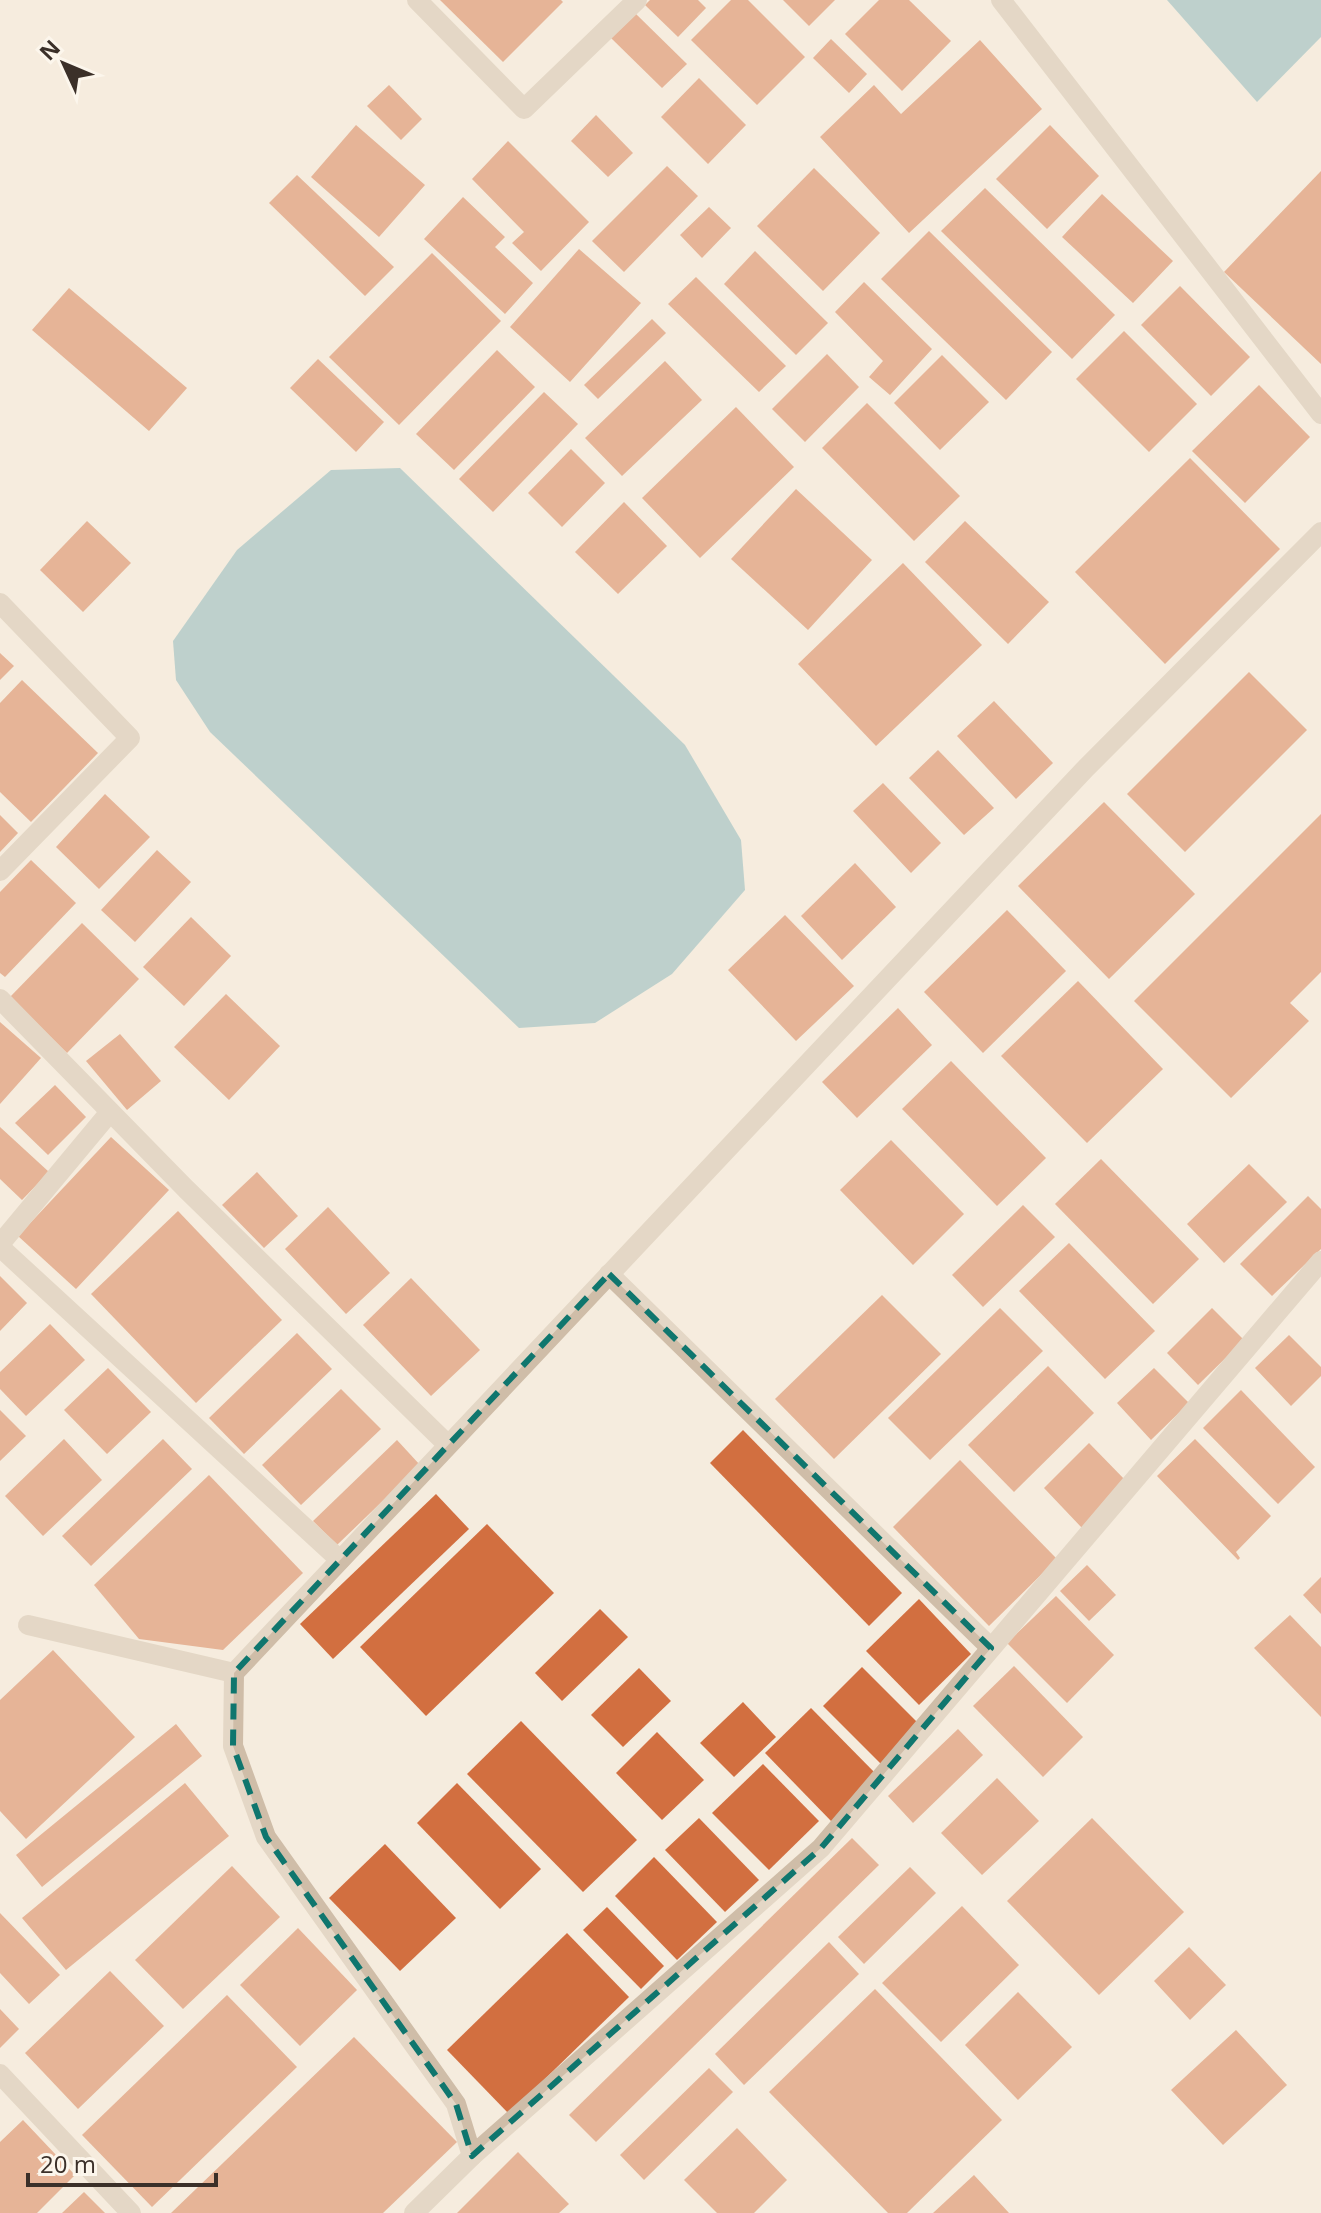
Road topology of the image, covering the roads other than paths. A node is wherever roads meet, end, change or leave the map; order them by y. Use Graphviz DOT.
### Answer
graph roads {
  1 [pos="417,0"];
  2 [pos="637,0"];
  3 [pos="1001,0"];
  4 [pos="1321,414"];
  5 [pos="1321,532"];
  6 [pos="0,603"];
  7 [pos="0,871"];
  8 [pos="0,999"];
  9 [pos="110,1112"];
  10 [pos="0,1245"];
  11 [pos="1321,1261"];
  12 [pos="609,1274"];
  13 [pos="448,1445"];
  14 [pos="340,1560"];
  15 [pos="28,1625"];
  16 [pos="991,1648"];
  17 [pos="234,1673"];
  18 [pos="0,2074"];
  19 [pos="472,2156"];
  20 [pos="131,2213"];
  21 [pos="414,2213"];
  1 -- 2 [label="street"];
  3 -- 4 [label="street"];
  5 -- 12 [label="street"];
  6 -- 7 [label="street"];
  8 -- 9 [label="street"];
  9 -- 10 [label="street"];
  9 -- 13 [label="street"];
  10 -- 14 [label="street"];
  11 -- 16 [label="street"];
  12 -- 13 [label="street"];
  12 -- 16 [label="street"];
  13 -- 14 [label="street"];
  14 -- 17 [label="street"];
  15 -- 17 [label="street"];
  16 -- 19 [label="street"];
  17 -- 19 [label="street"];
  18 -- 20 [label="street"];
  19 -- 21 [label="street"];
}
